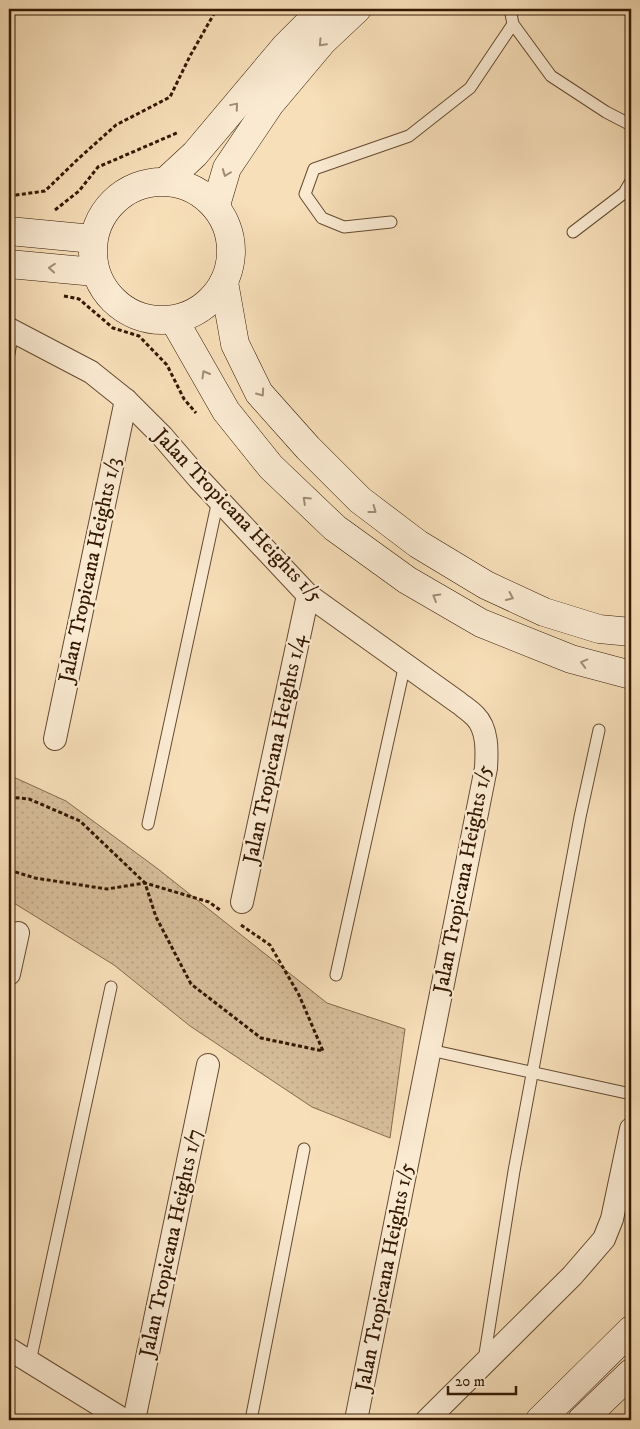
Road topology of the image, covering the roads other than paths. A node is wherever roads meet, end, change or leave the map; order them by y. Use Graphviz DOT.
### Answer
graph roads {
  1 [pos="323,9"];
  2 [pos="357,9"];
  3 [pos="510,9"];
  4 [pos="512,24"];
  5 [pos="631,125"];
  6 [pos="167,180"];
  7 [pos="631,181"];
  8 [pos="216,205"];
  9 [pos="392,222"];
  10 [pos="9,231"];
  11 [pos="573,232"];
  12 [pos="93,239"];
  13 [pos="9,264"];
  14 [pos="95,272"];
  15 [pos="224,282"];
  16 [pos="174,320"];
  17 [pos="11,330"];
  18 [pos="9,354"];
  19 [pos="126,400"];
  20 [pos="218,500"];
  21 [pos="308,595"];
  22 [pos="631,632"];
  23 [pos="405,664"];
  24 [pos="631,675"];
  25 [pos="599,730"];
  26 [pos="55,739"];
  27 [pos="148,824"];
  28 [pos="235,913"];
  29 [pos="18,933"];
  30 [pos="9,974"];
  31 [pos="336,975"];
  32 [pos="112,987"];
  33 [pos="430,1050"];
  34 [pos="208,1065"];
  35 [pos="533,1072"];
  36 [pos="631,1094"];
  37 [pos="631,1129"];
  38 [pos="304,1149"];
  39 [pos="631,1330"];
  40 [pos="9,1349"];
  41 [pos="30,1362"];
  42 [pos="484,1364"];
  43 [pos="631,1373"];
  44 [pos="124,1420"];
  45 [pos="134,1420"];
  46 [pos="252,1420"];
  47 [pos="356,1420"];
  48 [pos="427,1420"];
  49 [pos="540,1420"];
  50 [pos="582,1420"];
  6 -- 1 [label="street, one-way"];
  2 -- 8 [label="street, one-way"];
  3 -- 4 [label="lane"];
  4 -- 5 [label="lane"];
  4 -- 9 [label="lane"];
  6 -- 8 [label="street"];
  6 -- 12 [label="street"];
  7 -- 11 [label="lane"];
  8 -- 15 [label="street"];
  10 -- 12 [label="street"];
  12 -- 14 [label="street"];
  14 -- 13 [label="street, one-way"];
  14 -- 16 [label="street"];
  15 -- 16 [label="street"];
  15 -- 22 [label="street, one-way"];
  24 -- 16 [label="street, one-way"];
  17 -- 18 [label="lane"];
  17 -- 19 [label="street, Jalan Tropicana Heights 1/5"];
  19 -- 20 [label="street, Jalan Tropicana Heights 1/5"];
  19 -- 26 [label="street, Jalan Tropicana Heights 1/3"];
  20 -- 21 [label="street, Jalan Tropicana Heights 1/5"];
  20 -- 27 [label="lane"];
  21 -- 23 [label="street, Jalan Tropicana Heights 1/5"];
  21 -- 28 [label="street, Jalan Tropicana Heights 1/4"];
  23 -- 31 [label="lane"];
  23 -- 33 [label="street, Jalan Tropicana Heights 1/5"];
  25 -- 35 [label="lane"];
  29 -- 30 [label="street"];
  32 -- 41 [label="lane"];
  33 -- 35 [label="lane"];
  33 -- 47 [label="street, Jalan Tropicana Heights 1/5"];
  34 -- 45 [label="street, Jalan Tropicana Heights 1/7"];
  35 -- 36 [label="lane"];
  35 -- 42 [label="lane"];
  37 -- 42 [label="street"];
  38 -- 46 [label="lane"];
  39 -- 49 [label="street"];
  40 -- 41 [label="street"];
  41 -- 44 [label="street"];
  42 -- 48 [label="street"];
  43 -- 50 [label="street"];
}
